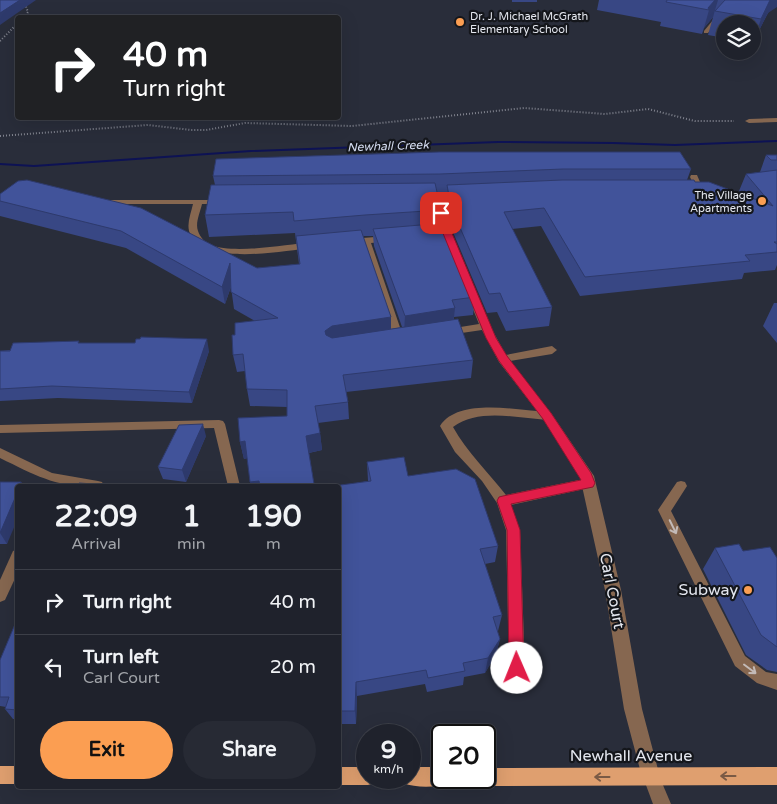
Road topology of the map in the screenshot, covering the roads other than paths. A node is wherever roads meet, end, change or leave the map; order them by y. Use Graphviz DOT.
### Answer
graph roads {
  1 [pos="739,0"];
  2 [pos="710,13"];
  3 [pos="720,15"];
  4 [pos="716,20"];
  5 [pos="706,32"];
  6 [pos="777,120"];
  7 [pos="749,121"];
  8 [pos="694,177"];
  9 [pos="684,194"];
  10 [pos="475,198"];
  11 [pos="103,202"];
  12 [pos="198,202"];
  13 [pos="228,202"];
  14 [pos="402,238"];
  15 [pos="446,238"];
  16 [pos="366,241"];
  17 [pos="336,243"];
  18 [pos="317,245"];
  19 [pos="466,281"];
  20 [pos="485,326"];
  21 [pos="437,334"];
  22 [pos="399,339"];
  23 [pos="552,350"];
  24 [pos="503,359"];
  25 [pos="547,416"];
  26 [pos="0,429"];
  27 [pos="0,453"];
  28 [pos="48,482"];
  29 [pos="588,483"];
  30 [pos="73,484"];
  31 [pos="234,484"];
  32 [pos="681,486"];
  33 [pos="503,501"];
  34 [pos="15,562"];
  35 [pos="0,596"];
  36 [pos="517,668"];
  37 [pos="777,682"];
  38 [pos="0,775"];
  39 [pos="15,775"];
  40 [pos="341,776"];
  41 [pos="356,776"];
  42 [pos="496,776"];
  43 [pos="777,776"];
  44 [pos="651,777"];
  45 [pos="662,804"];
  1 -- 3 [label="street"];
  2 -- 3 [label="street"];
  4 -- 5 [label="street"];
  6 -- 7 [label="lane"];
  8 -- 9 [label="lane"];
  10 -- 15 [label="lane"];
  11 -- 12 [label="lane"];
  12 -- 13 [label="lane"];
  12 -- 18 [label="lane"];
  14 -- 16 [label="lane"];
  16 -- 17 [label="lane"];
  16 -- 22 [label="lane"];
  19 -- 20 [label="lane"];
  20 -- 21 [label="lane"];
  20 -- 24 [label="lane"];
  23 -- 24 [label="lane"];
  24 -- 25 [label="lane"];
  25 -- 29 [label="street, Carl Court"];
  25 -- 33 [label="lane"];
  26 -- 31 [label="lane"];
  27 -- 28 [label="lane"];
  28 -- 30 [label="lane"];
  29 -- 33 [label="lane"];
  29 -- 44 [label="street, Carl Court"];
  32 -- 37 [label="lane, one-way"];
  33 -- 36 [label="lane"];
  34 -- 35 [label="lane"];
  38 -- 39 [label="main road"];
  40 -- 41 [label="main road"];
  44 -- 42 [label="main road, Newhall Avenue, one-way"];
  43 -- 44 [label="main road, Newhall Avenue, one-way"];
  44 -- 45 [label="lane"];
}
